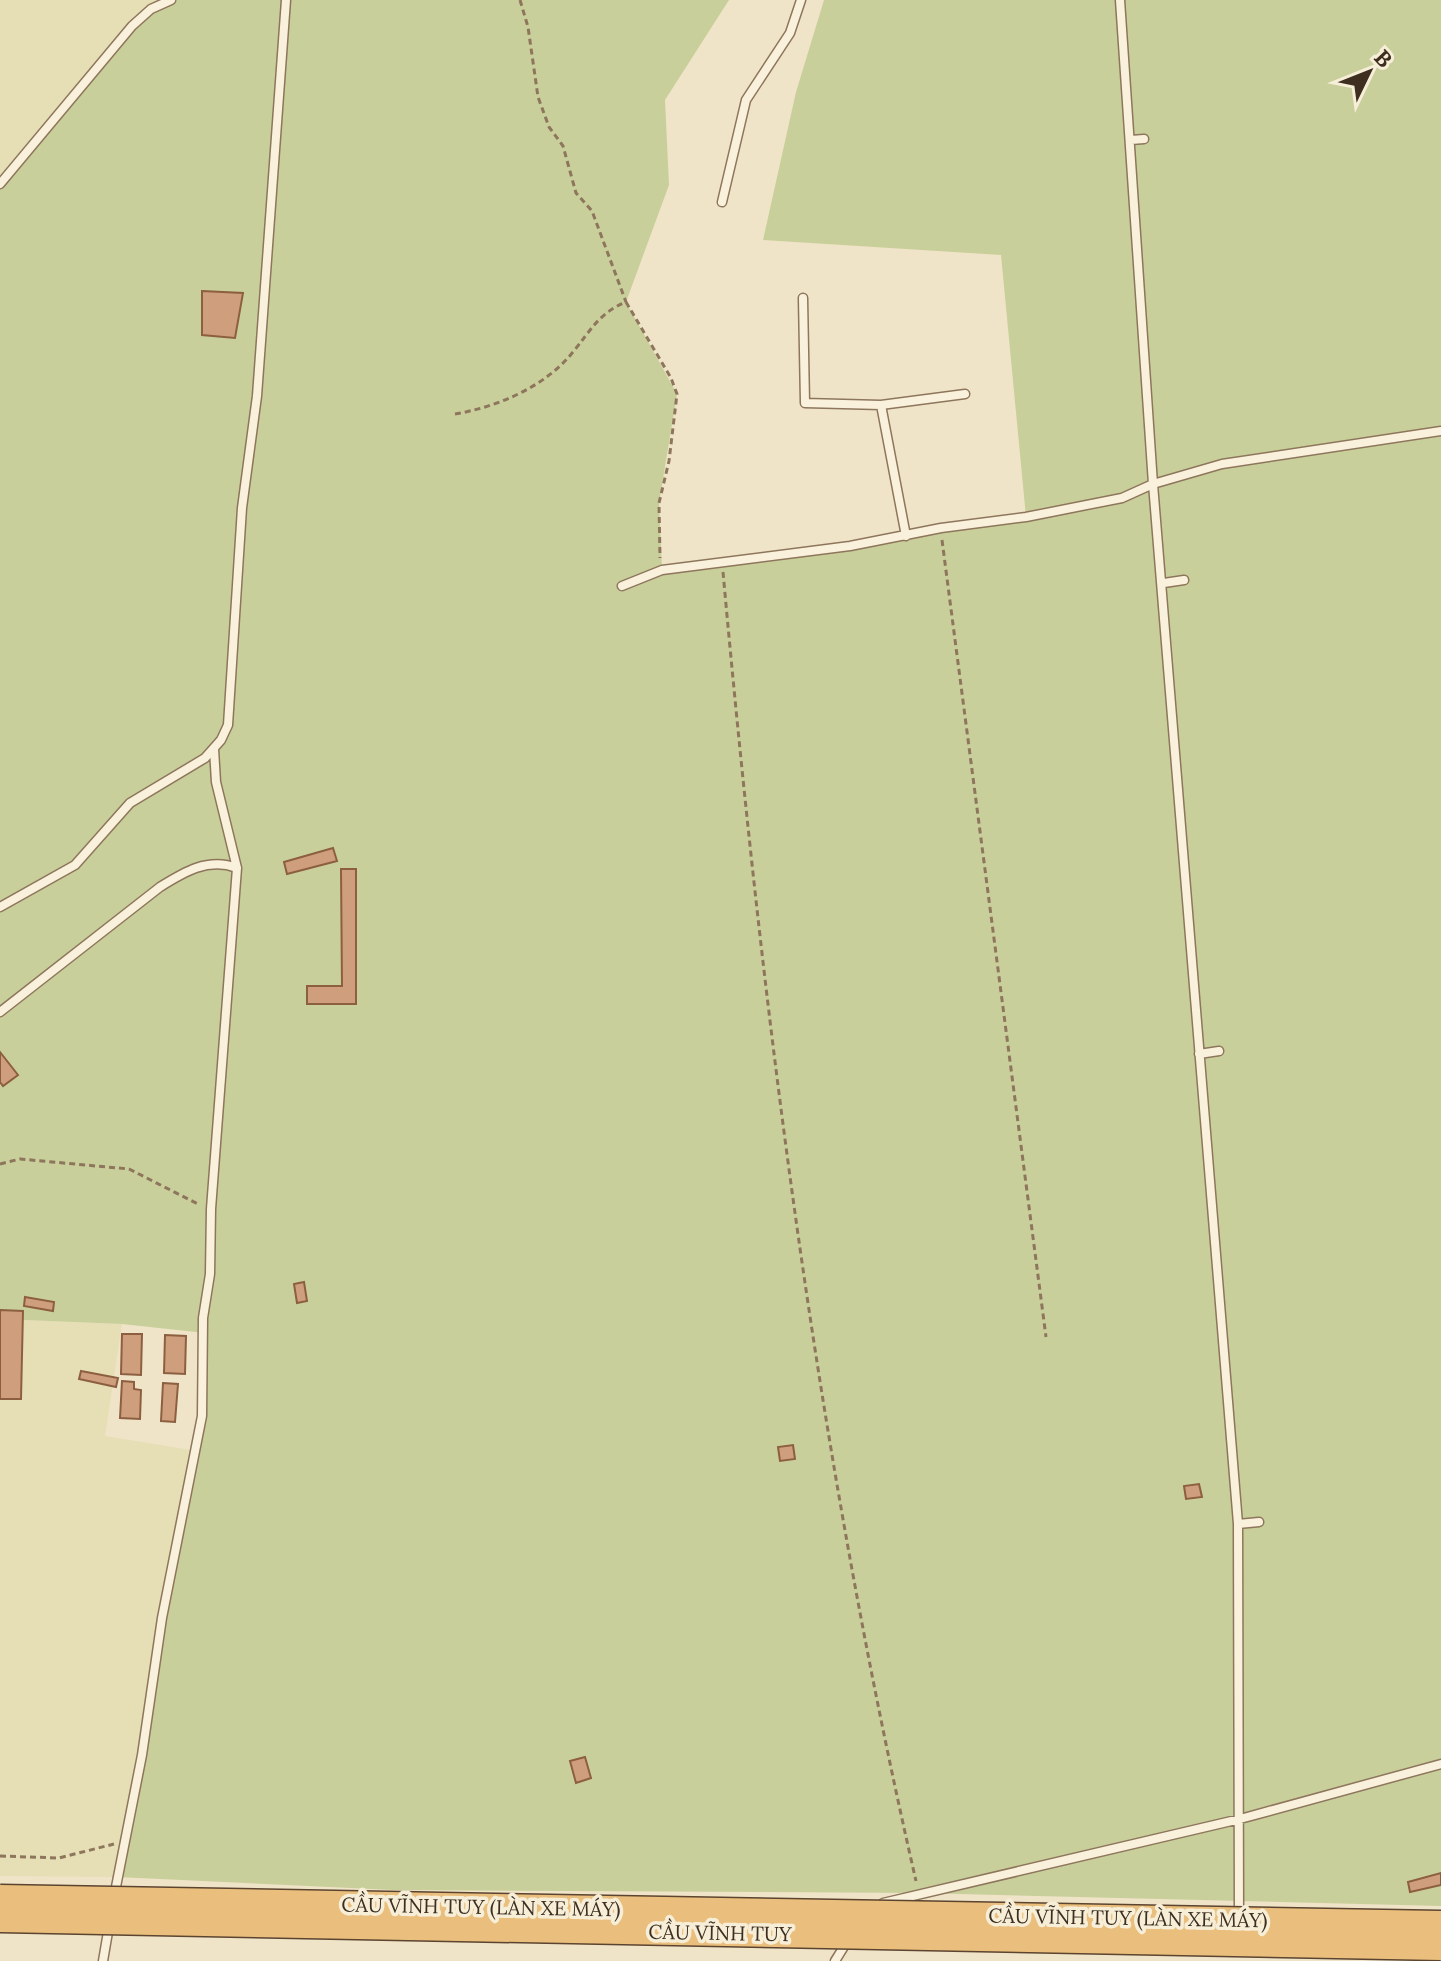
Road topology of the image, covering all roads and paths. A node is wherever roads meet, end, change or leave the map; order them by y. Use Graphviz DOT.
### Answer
graph roads {
  1 [pos="171,0"];
  2 [pos="286,0"];
  3 [pos="520,0"];
  4 [pos="801,0"];
  5 [pos="1120,0"];
  6 [pos="1144,139"];
  7 [pos="1131,140"];
  8 [pos="0,184"];
  9 [pos="722,202"];
  10 [pos="803,298"];
  11 [pos="626,302"];
  12 [pos="965,394"];
  13 [pos="881,405"];
  14 [pos="455,414"];
  15 [pos="1441,431"];
  16 [pos="1153,484"];
  17 [pos="941,528"];
  18 [pos="906,536"];
  19 [pos="722,564"];
  20 [pos="662,570"];
  21 [pos="1184,580"];
  22 [pos="1164,583"];
  23 [pos="622,586"];
  24 [pos="214,749"];
  25 [pos="237,868"];
  26 [pos="0,907"];
  27 [pos="0,1012"];
  28 [pos="1219,1051"];
  29 [pos="1199,1054"];
  30 [pos="0,1164"];
  31 [pos="211,1209"];
  32 [pos="1046,1337"];
  33 [pos="1259,1522"];
  34 [pos="1238,1524"];
  35 [pos="1441,1764"];
  36 [pos="1240,1819"];
  37 [pos="125,1843"];
  38 [pos="0,1856"];
  39 [pos="919,1893"];
  40 [pos="0,1898"];
  41 [pos="0,1919"];
  42 [pos="1441,1924"];
  43 [pos="1441,1947"];
  44 [pos="103,1961"];
  45 [pos="835,1961"];
  46 [pos="1233,1961"];
  1 -- 8 [label="lane"];
  2 -- 24 [label="lane"];
  3 -- 11 [label="path"];
  4 -- 9 [label="lane"];
  5 -- 7 [label="lane"];
  6 -- 7 [label="lane"];
  7 -- 16 [label="lane"];
  10 -- 13 [label="lane"];
  11 -- 14 [label="path"];
  11 -- 20 [label="path"];
  12 -- 13 [label="lane"];
  13 -- 18 [label="lane"];
  15 -- 16 [label="lane"];
  16 -- 17 [label="lane"];
  16 -- 22 [label="lane"];
  17 -- 18 [label="lane"];
  17 -- 32 [label="path"];
  18 -- 19 [label="lane"];
  19 -- 20 [label="lane"];
  19 -- 39 [label="path"];
  20 -- 23 [label="lane"];
  21 -- 22 [label="lane"];
  22 -- 29 [label="lane"];
  24 -- 25 [label="lane"];
  24 -- 26 [label="lane"];
  25 -- 27 [label="lane"];
  25 -- 31 [label="lane"];
  28 -- 29 [label="lane"];
  29 -- 34 [label="lane"];
  30 -- 31 [label="path"];
  31 -- 37 [label="lane"];
  33 -- 34 [label="lane"];
  34 -- 36 [label="lane"];
  35 -- 36 [label="lane"];
  36 -- 39 [label="lane"];
  36 -- 46 [label="lane"];
  37 -- 38 [label="path"];
  37 -- 44 [label="lane"];
  39 -- 45 [label="lane"];
  40 -- 42 [label="highway, CẦU VĨNH TUY (LÀN XE MÁY), bridge"];
  41 -- 43 [label="highway, CẦU VĨNH TUY, bridge"];
}
